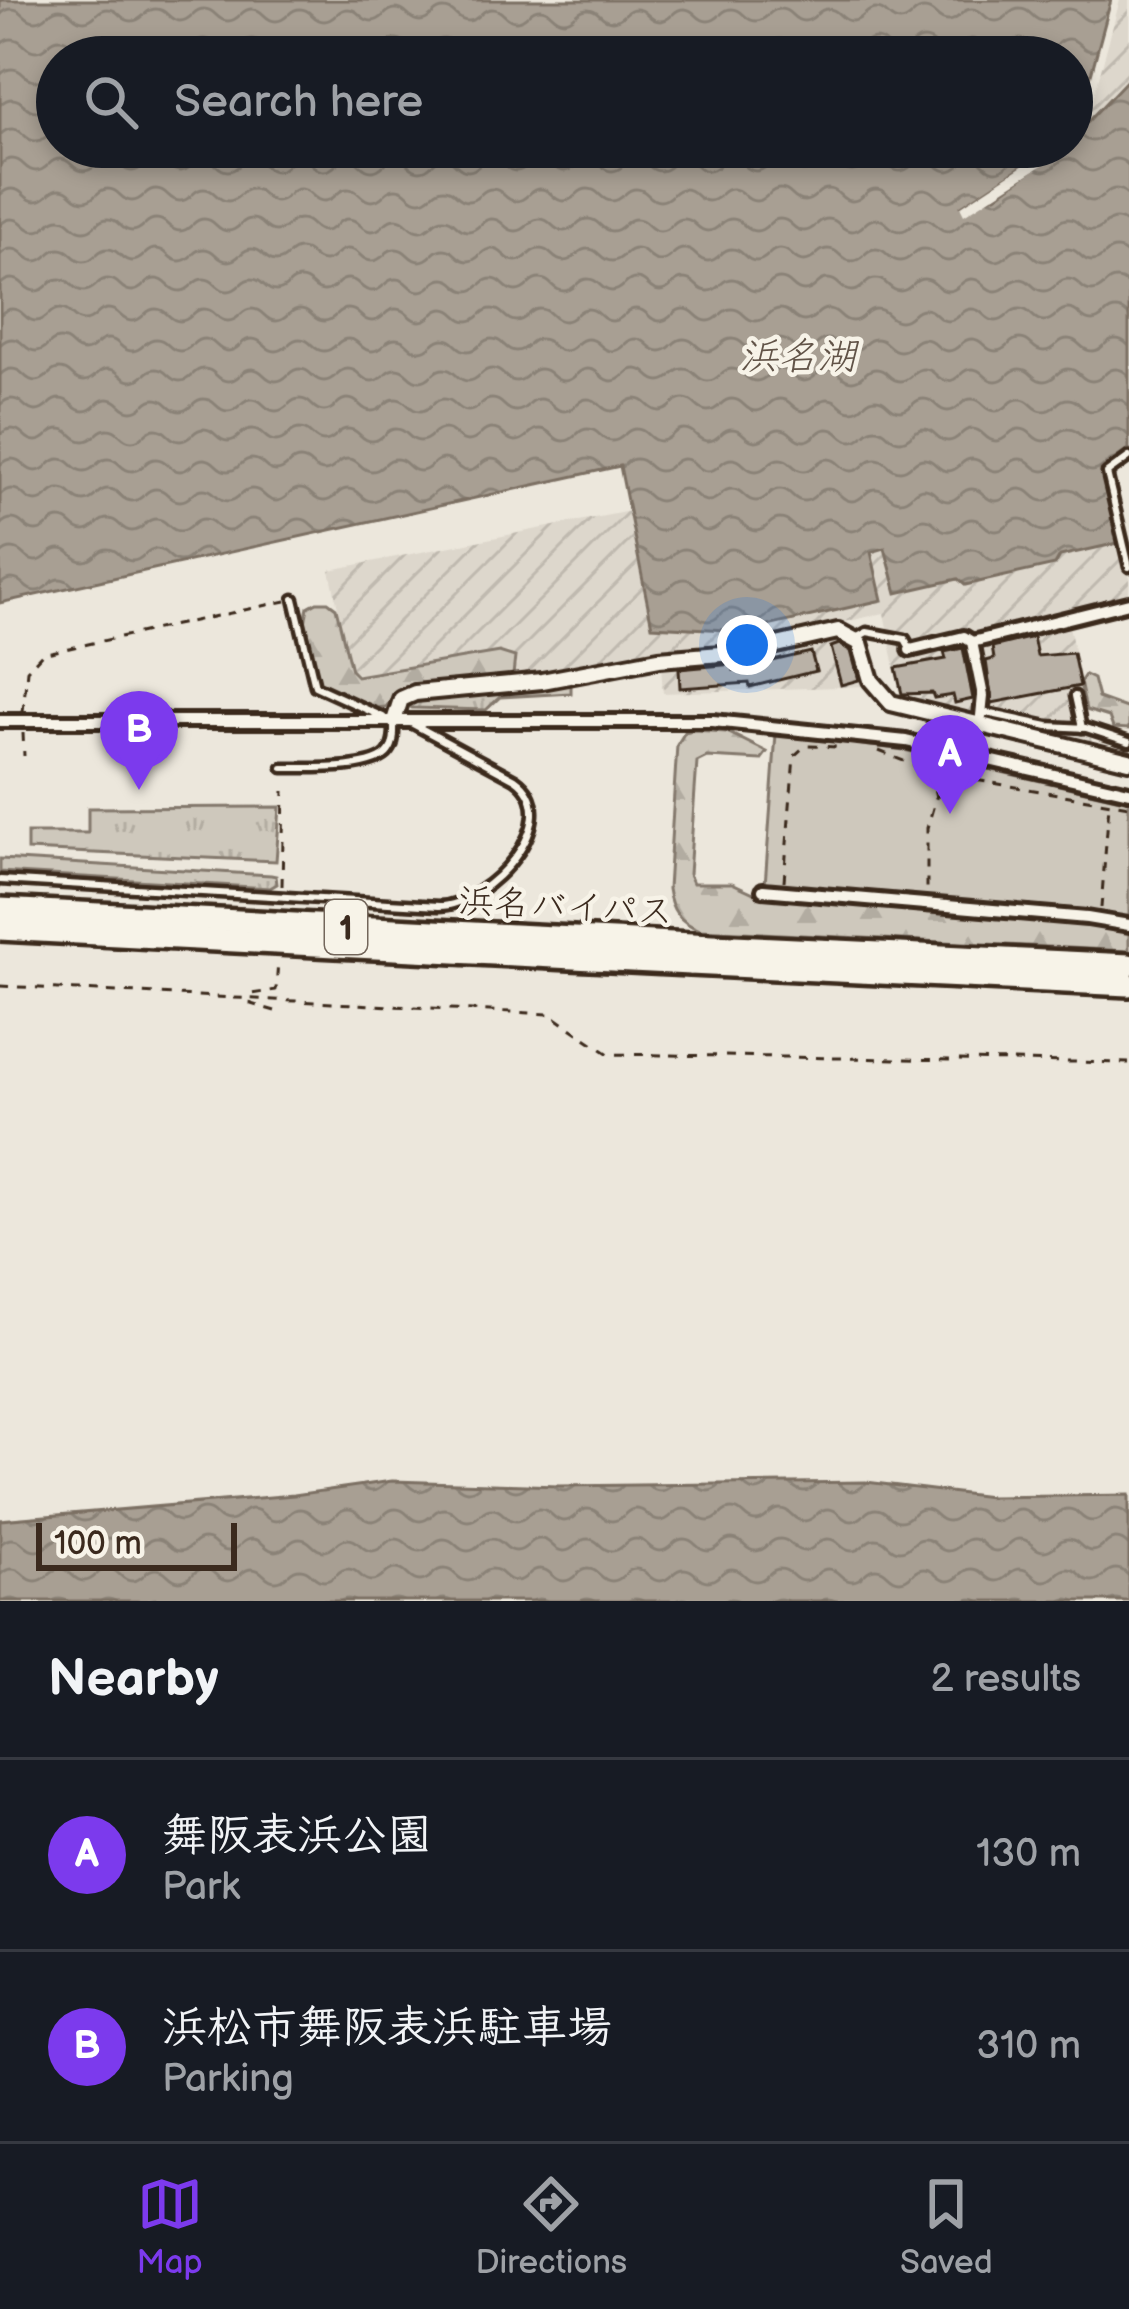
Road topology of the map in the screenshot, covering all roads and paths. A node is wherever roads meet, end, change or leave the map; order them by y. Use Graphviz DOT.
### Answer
graph roads {
  1 [pos="1129,458"];
  2 [pos="1129,568"];
  3 [pos="294,599"];
  4 [pos="1129,604"];
  5 [pos="856,638"];
  6 [pos="972,642"];
  7 [pos="910,650"];
  8 [pos="1076,696"];
  9 [pos="23,710"];
  10 [pos="981,719"];
  11 [pos="0,721"];
  12 [pos="401,721"];
  13 [pos="1082,728"];
  14 [pos="23,733"];
  15 [pos="1129,742"];
  16 [pos="848,748"];
  17 [pos="868,749"];
  18 [pos="24,756"];
  19 [pos="1129,761"];
  20 [pos="916,765"];
  21 [pos="284,768"];
  22 [pos="957,777"];
  23 [pos="284,790"];
  24 [pos="1129,792"];
  25 [pos="936,798"];
  26 [pos="1110,802"];
  27 [pos="1129,806"];
  28 [pos="0,880"];
  29 [pos="282,885"];
  30 [pos="783,888"];
  31 [pos="763,890"];
  32 [pos="928,900"];
  33 [pos="0,909"];
  34 [pos="1101,918"];
  35 [pos="1129,925"];
  36 [pos="0,929"];
  37 [pos="691,954"];
  38 [pos="1129,965"];
  39 [pos="278,966"];
  40 [pos="1129,985"];
  41 [pos="0,986"];
  42 [pos="252,999"];
  43 [pos="275,1011"];
  44 [pos="1129,1063"];
  1 -- 2 [label="lane"];
  3 -- 9 [label="path"];
  3 -- 12 [label="lane"];
  4 -- 6 [label="street"];
  5 -- 7 [label="lane"];
  5 -- 10 [label="street"];
  5 -- 12 [label="street"];
  6 -- 7 [label="street"];
  6 -- 10 [label="street"];
  8 -- 13 [label="lane"];
  10 -- 13 [label="lane"];
  10 -- 19 [label="street"];
  11 -- 12 [label="street"];
  12 -- 21 [label="lane"];
  12 -- 24 [label="street"];
  12 -- 28 [label="lane"];
  13 -- 15 [label="lane"];
  14 -- 18 [label="path"];
  16 -- 30 [label="path"];
  17 -- 20 [label="path"];
  20 -- 22 [label="path"];
  20 -- 25 [label="path"];
  22 -- 25 [label="path"];
  22 -- 26 [label="path"];
  23 -- 29 [label="path"];
  25 -- 32 [label="path"];
  26 -- 27 [label="path"];
  26 -- 34 [label="path"];
  31 -- 35 [label="street"];
  33 -- 37 [label="highway, 浜名バイパス / 1, bridge"];
  36 -- 37 [label="highway, 浜名バイパス / 1, bridge"];
  37 -- 38 [label="highway, 浜名バイパス / 1"];
  37 -- 40 [label="highway, 浜名バイパス / 1"];
  39 -- 42 [label="path"];
  41 -- 42 [label="path"];
  42 -- 43 [label="path"];
  42 -- 44 [label="path"];
}
